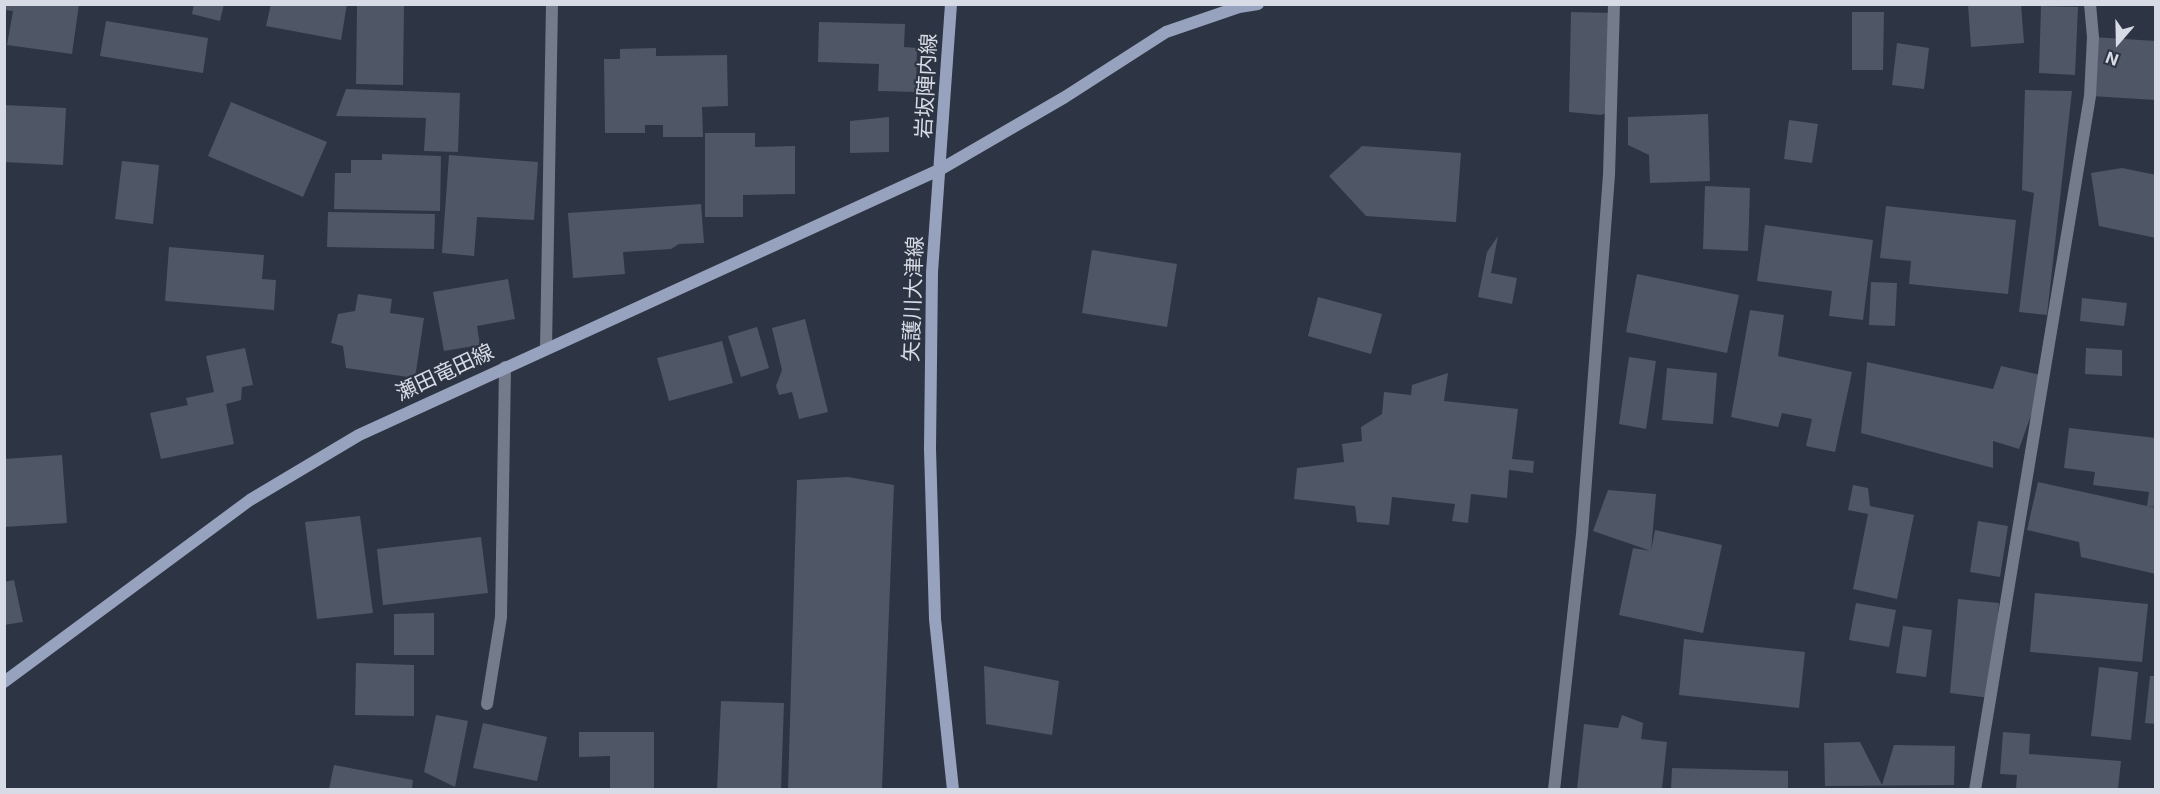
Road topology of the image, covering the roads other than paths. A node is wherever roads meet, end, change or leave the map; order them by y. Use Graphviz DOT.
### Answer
graph roads {
  1 [pos="552,4"];
  2 [pos="951,4"];
  3 [pos="1258,4"];
  4 [pos="1614,4"];
  5 [pos="2090,4"];
  6 [pos="941,169"];
  7 [pos="546,348"];
  8 [pos="505,367"];
  9 [pos="4,682"];
  10 [pos="487,704"];
  11 [pos="953,789"];
  12 [pos="1554,789"];
  13 [pos="1975,789"];
  1 -- 7 [label="street"];
  2 -- 6 [label="main road, 岩坂陣内線"];
  3 -- 6 [label="main road"];
  4 -- 12 [label="street"];
  5 -- 13 [label="street"];
  6 -- 7 [label="main road, 瀬田竜田線"];
  6 -- 11 [label="main road, 矢護川大津線"];
  7 -- 8 [label="main road, 瀬田竜田線"];
  8 -- 9 [label="main road, 瀬田竜田線"];
  8 -- 10 [label="street"];
}
